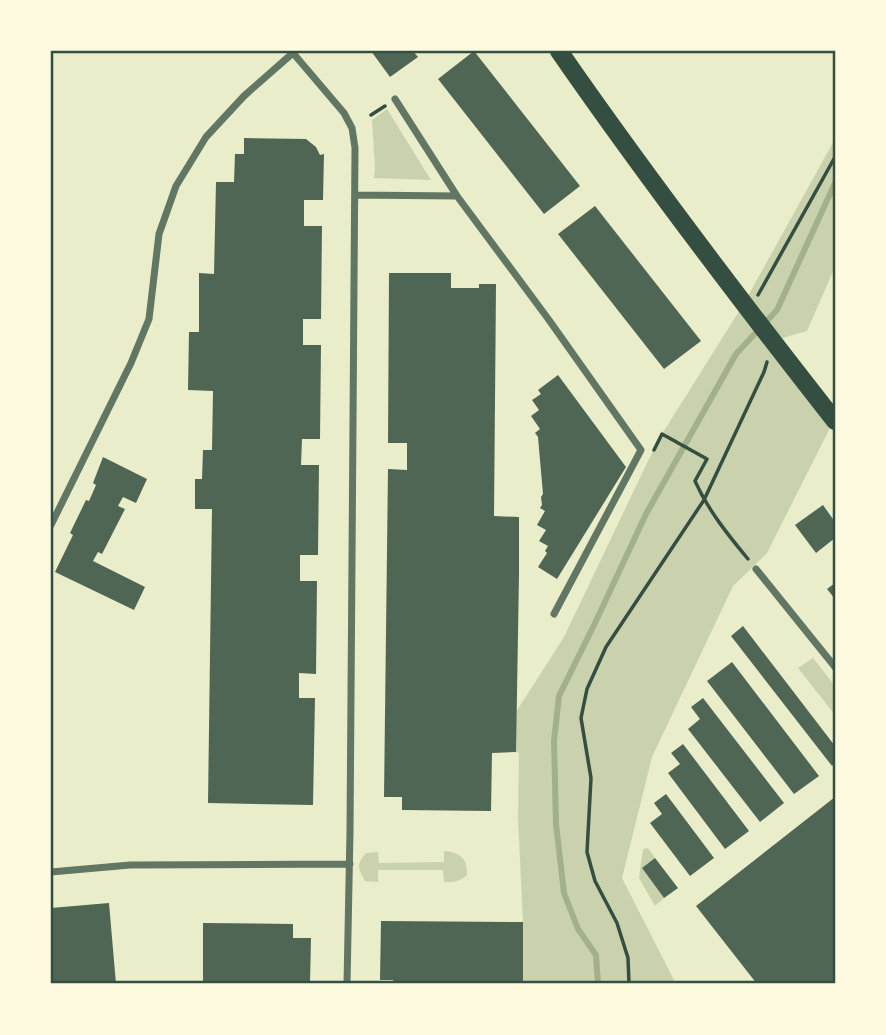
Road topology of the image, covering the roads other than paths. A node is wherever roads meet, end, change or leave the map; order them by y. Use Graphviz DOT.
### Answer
graph roads {
  1 [pos="559,51"];
  2 [pos="294,52"];
  3 [pos="395,99"];
  4 [pos="355,195"];
  5 [pos="457,195"];
  6 [pos="835,421"];
  7 [pos="51,525"];
  8 [pos="756,569"];
  9 [pos="554,614"];
  10 [pos="835,667"];
  11 [pos="350,864"];
  12 [pos="51,872"];
  13 [pos="347,984"];
  1 -- 6 [label="main road"];
  2 -- 4 [label="street"];
  2 -- 7 [label="street"];
  3 -- 5 [label="street"];
  4 -- 5 [label="street"];
  4 -- 11 [label="street"];
  5 -- 9 [label="street"];
  8 -- 10 [label="street"];
  11 -- 12 [label="street"];
  11 -- 13 [label="street"];
}
